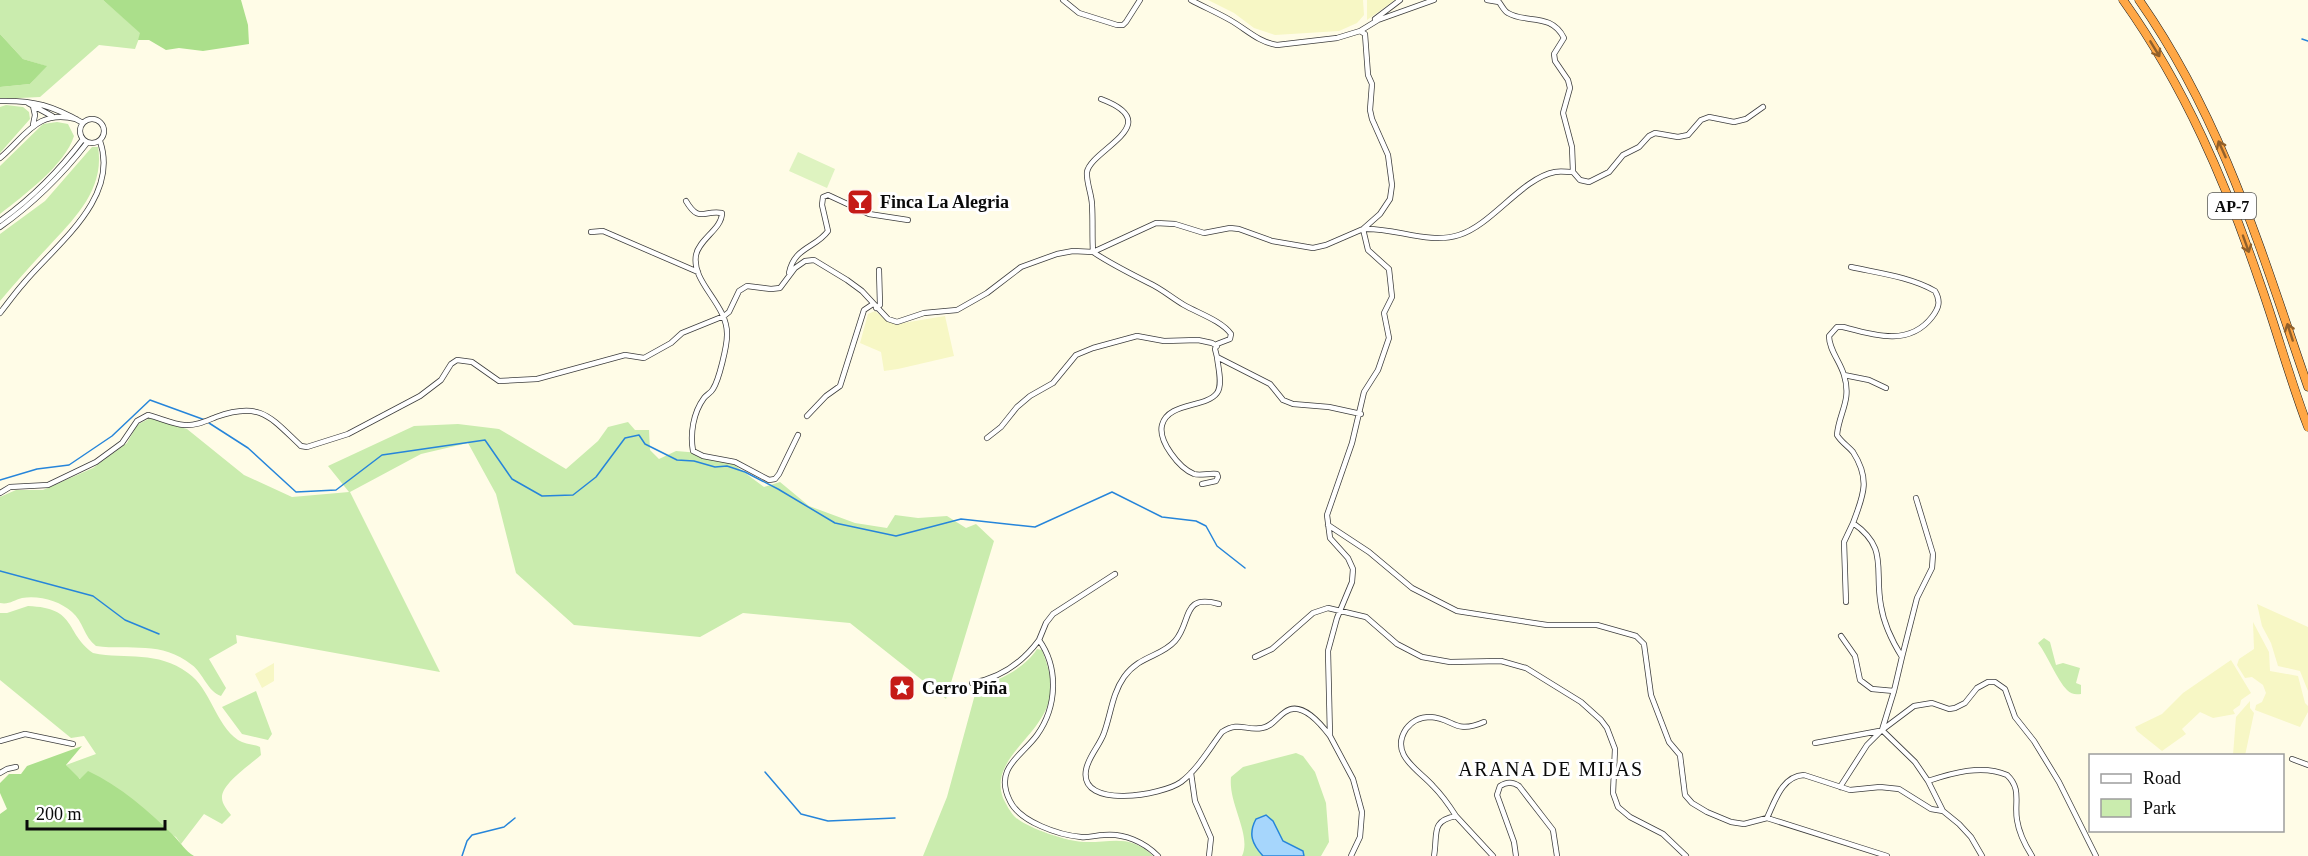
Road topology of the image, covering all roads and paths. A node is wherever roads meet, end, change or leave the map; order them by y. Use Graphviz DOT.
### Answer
graph roads {
  1 [pos="1063,0"];
  2 [pos="1140,0"];
  3 [pos="1191,0"];
  4 [pos="1400,0"];
  5 [pos="1434,0"];
  6 [pos="1487,0"];
  7 [pos="2123,0"];
  8 [pos="2139,0"];
  9 [pos="1368,25"];
  10 [pos="1360,31"];
  11 [pos="1101,99"];
  12 [pos="0,102"];
  13 [pos="26,102"];
  14 [pos="33,106"];
  15 [pos="1763,107"];
  16 [pos="53,116"];
  17 [pos="76,119"];
  18 [pos="83,123"];
  19 [pos="33,125"];
  20 [pos="85,141"];
  21 [pos="100,141"];
  22 [pos="0,158"];
  23 [pos="1573,172"];
  24 [pos="686,201"];
  25 [pos="908,220"];
  26 [pos="0,221"];
  27 [pos="0,227"];
  28 [pos="1363,229"];
  29 [pos="591,232"];
  30 [pos="1093,252"];
  31 [pos="1851,267"];
  32 [pos="879,270"];
  33 [pos="698,272"];
  34 [pos="789,275"];
  35 [pos="875,306"];
  36 [pos="0,313"];
  37 [pos="724,316"];
  38 [pos="1217,346"];
  39 [pos="1217,357"];
  40 [pos="1844,375"];
  41 [pos="2308,387"];
  42 [pos="1886,388"];
  43 [pos="1360,414"];
  44 [pos="807,416"];
  45 [pos="2308,427"];
  46 [pos="798,435"];
  47 [pos="987,438"];
  48 [pos="1202,484"];
  49 [pos="0,493"];
  50 [pos="1916,498"];
  51 [pos="1853,523"];
  52 [pos="1328,525"];
  53 [pos="1115,574"];
  54 [pos="1846,602"];
  55 [pos="1219,604"];
  56 [pos="1340,610"];
  57 [pos="1841,636"];
  58 [pos="1039,640"];
  59 [pos="1255,657"];
  60 [pos="1902,657"];
  61 [pos="972,683"];
  62 [pos="1894,692"];
  63 [pos="1484,722"];
  64 [pos="1882,730"];
  65 [pos="1330,736"];
  66 [pos="0,741"];
  67 [pos="1815,743"];
  68 [pos="73,744"];
  69 [pos="2292,759"];
  70 [pos="2308,765"];
  71 [pos="16,767"];
  72 [pos="0,773"];
  73 [pos="1191,773"];
  74 [pos="1928,781"];
  75 [pos="1840,788"];
  76 [pos="1943,811"];
  77 [pos="1456,816"];
  78 [pos="1767,818"];
  79 [pos="1158,856"];
  80 [pos="1209,856"];
  81 [pos="1351,856"];
  82 [pos="1434,856"];
  83 [pos="1493,856"];
  84 [pos="1516,856"];
  85 [pos="1557,856"];
  86 [pos="1686,856"];
  87 [pos="1887,856"];
  88 [pos="1982,856"];
  89 [pos="2032,856"];
  90 [pos="2096,856"];
  1 -- 2 [label="street"];
  3 -- 10 [label="street"];
  4 -- 9 [label="street"];
  5 -- 9 [label="street"];
  6 -- 23 [label="street"];
  7 -- 45 [label="highway, AP-7, one-way"];
  41 -- 8 [label="highway, AP-7, one-way"];
  9 -- 10 [label="street"];
  10 -- 28 [label="street"];
  11 -- 30 [label="street"];
  12 -- 13 [label="street"];
  13 -- 14 [label="street"];
  13 -- 17 [label="street"];
  14 -- 16 [label="street"];
  14 -- 19 [label="street"];
  15 -- 23 [label="street"];
  16 -- 17 [label="street"];
  16 -- 19 [label="street"];
  17 -- 18 [label="street"];
  18 -- 20 [label="street"];
  18 -- 21 [label="street"];
  19 -- 22 [label="street"];
  20 -- 21 [label="street"];
  20 -- 26 [label="street"];
  20 -- 27 [label="street"];
  21 -- 36 [label="street"];
  23 -- 28 [label="street"];
  24 -- 33 [label="street"];
  25 -- 34 [label="street"];
  28 -- 30 [label="street"];
  28 -- 43 [label="street"];
  29 -- 33 [label="street"];
  30 -- 35 [label="street"];
  30 -- 38 [label="street"];
  31 -- 40 [label="street"];
  32 -- 35 [label="street"];
  33 -- 37 [label="street"];
  34 -- 35 [label="street"];
  34 -- 37 [label="street"];
  35 -- 44 [label="street"];
  37 -- 46 [label="street"];
  37 -- 49 [label="street"];
  38 -- 39 [label="street"];
  38 -- 47 [label="street"];
  39 -- 43 [label="street"];
  39 -- 48 [label="street"];
  40 -- 42 [label="street"];
  40 -- 51 [label="street"];
  43 -- 52 [label="street"];
  50 -- 60 [label="street"];
  51 -- 54 [label="street"];
  51 -- 60 [label="street"];
  52 -- 56 [label="street"];
  52 -- 78 [label="street"];
  53 -- 58 [label="street"];
  55 -- 73 [label="street"];
  56 -- 59 [label="street"];
  56 -- 65 [label="street"];
  56 -- 86 [label="street"];
  57 -- 62 [label="street"];
  58 -- 61 [label="street"];
  58 -- 79 [label="street"];
  60 -- 62 [label="street"];
  62 -- 64 [label="street"];
  63 -- 77 [label="street"];
  64 -- 67 [label="street"];
  64 -- 74 [label="street"];
  64 -- 75 [label="street"];
  64 -- 90 [label="street"];
  65 -- 73 [label="street"];
  65 -- 81 [label="street"];
  66 -- 68 [label="street"];
  69 -- 70 [label="street"];
  71 -- 72 [label="street"];
  73 -- 80 [label="street"];
  74 -- 76 [label="street"];
  74 -- 89 [label="street"];
  75 -- 76 [label="street"];
  75 -- 78 [label="street"];
  76 -- 88 [label="street"];
  77 -- 82 [label="street"];
  77 -- 83 [label="street"];
  78 -- 87 [label="street"];
  84 -- 85 [label="street"];
}
